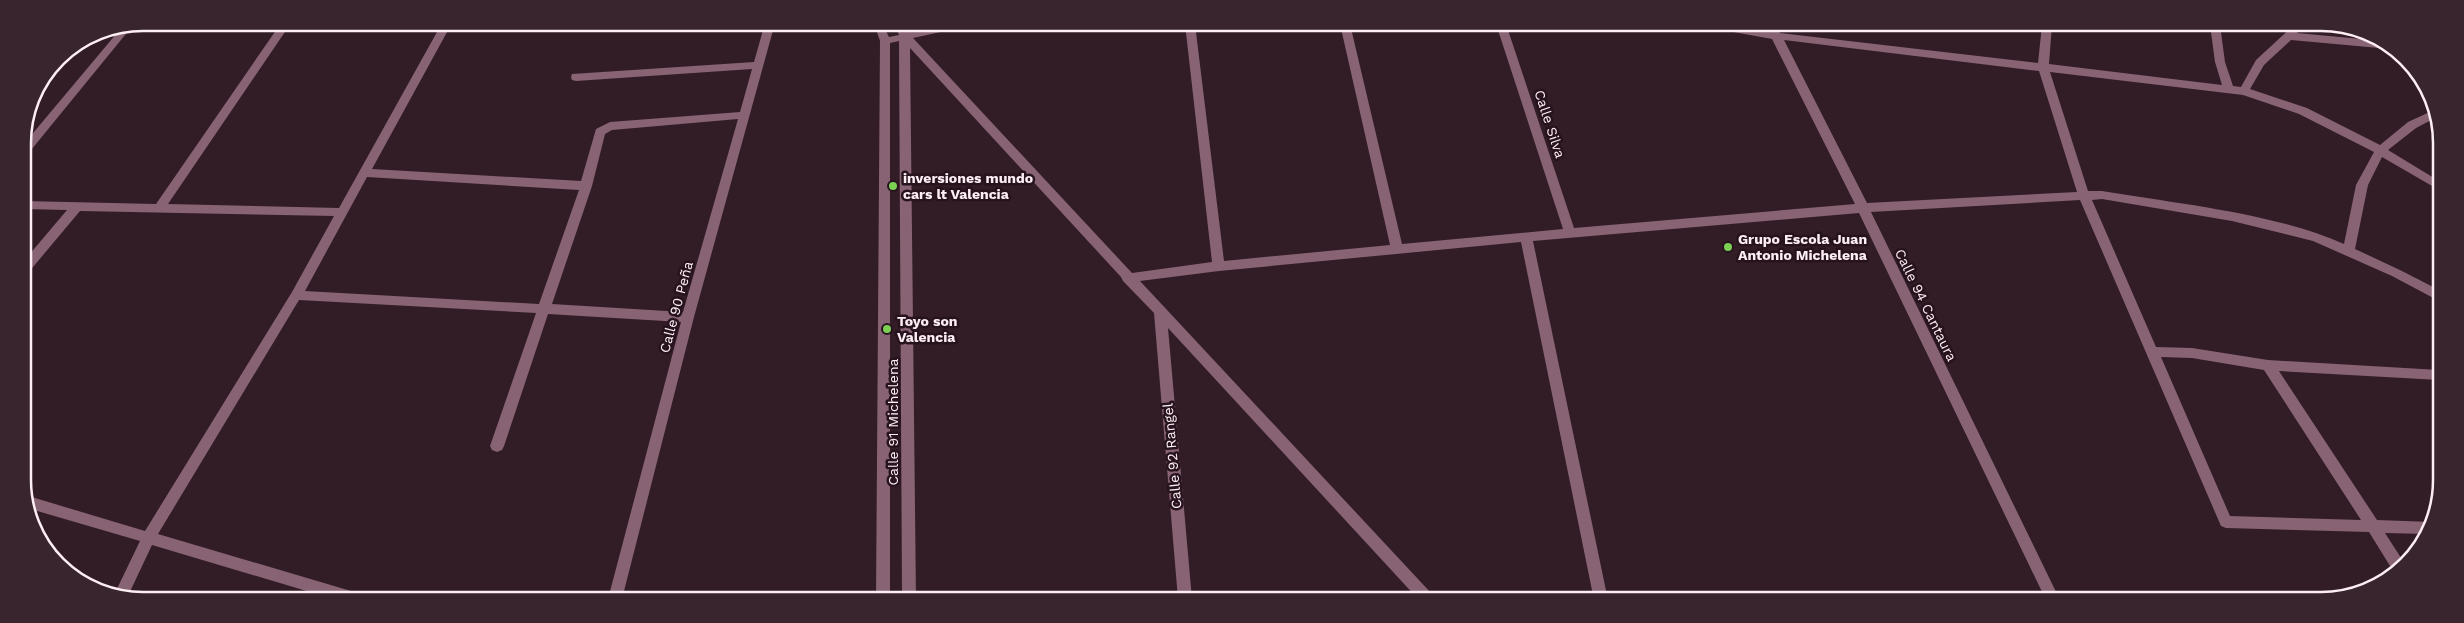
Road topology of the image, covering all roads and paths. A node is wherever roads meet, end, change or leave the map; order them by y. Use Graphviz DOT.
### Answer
graph roads {
  1 [pos="281,31"];
  2 [pos="443,31"];
  3 [pos="768,31"];
  4 [pos="882,31"];
  5 [pos="899,31"];
  6 [pos="902,31"];
  7 [pos="904,31"];
  8 [pos="1191,31"];
  9 [pos="1347,31"];
  10 [pos="1503,31"];
  11 [pos="1773,31"];
  12 [pos="1779,31"];
  13 [pos="2046,31"];
  14 [pos="2216,31"];
  15 [pos="2293,31"];
  16 [pos="122,33"];
  17 [pos="2288,36"];
  18 [pos="885,41"];
  19 [pos="2370,43"];
  20 [pos="758,65"];
  21 [pos="2043,67"];
  22 [pos="576,77"];
  23 [pos="2229,90"];
  24 [pos="2244,91"];
  25 [pos="745,115"];
  26 [pos="2430,116"];
  27 [pos="31,142"];
  28 [pos="2379,150"];
  29 [pos="364,173"];
  30 [pos="2433,182"];
  31 [pos="586,186"];
  32 [pos="2084,196"];
  33 [pos="31,205"];
  34 [pos="77,206"];
  35 [pos="160,207"];
  36 [pos="1863,208"];
  37 [pos="343,212"];
  38 [pos="1570,233"];
  39 [pos="1526,237"];
  40 [pos="1397,248"];
  41 [pos="2349,251"];
  42 [pos="31,262"];
  43 [pos="1219,266"];
  44 [pos="1127,278"];
  45 [pos="2433,293"];
  46 [pos="296,295"];
  47 [pos="544,309"];
  48 [pos="1160,313"];
  49 [pos="688,317"];
  50 [pos="2152,352"];
  51 [pos="2268,364"];
  52 [pos="2433,375"];
  53 [pos="497,446"];
  54 [pos="33,504"];
  55 [pos="2372,525"];
  56 [pos="2422,528"];
  57 [pos="148,539"];
  58 [pos="2396,563"];
  59 [pos="124,590"];
  60 [pos="330,592"];
  61 [pos="617,592"];
  62 [pos="883,592"];
  63 [pos="909,592"];
  64 [pos="1184,592"];
  65 [pos="1421,592"];
  66 [pos="1599,592"];
  67 [pos="2048,592"];
  1 -- 35 [label="street"];
  2 -- 29 [label="street"];
  3 -- 20 [label="street, Calle 90 Peña"];
  4 -- 18 [label="street"];
  5 -- 18 [label="street"];
  6 -- 63 [label="street, Calle 91 Michelena"];
  7 -- 44 [label="street"];
  8 -- 43 [label="street"];
  9 -- 40 [label="street"];
  10 -- 38 [label="street, Calle Silva"];
  11 -- 36 [label="street, Calle 94 Cantaura"];
  12 -- 21 [label="street"];
  13 -- 21 [label="street"];
  14 -- 23 [label="street"];
  15 -- 17 [label="street"];
  16 -- 27 [label="street"];
  17 -- 19 [label="street"];
  17 -- 24 [label="street"];
  18 -- 62 [label="street, Calle 91 Michelena"];
  20 -- 22 [label="street"];
  20 -- 25 [label="street, Calle 90 Peña"];
  21 -- 23 [label="street"];
  21 -- 32 [label="street"];
  23 -- 24 [label="street"];
  24 -- 28 [label="street"];
  25 -- 31 [label="street"];
  25 -- 49 [label="street, Calle 90 Peña"];
  26 -- 28 [label="street"];
  28 -- 30 [label="street"];
  28 -- 41 [label="street"];
  29 -- 31 [label="street"];
  29 -- 37 [label="street"];
  31 -- 47 [label="street"];
  32 -- 36 [label="street"];
  32 -- 41 [label="street"];
  32 -- 50 [label="street"];
  33 -- 34 [label="street"];
  34 -- 35 [label="street"];
  34 -- 42 [label="street"];
  35 -- 37 [label="street"];
  36 -- 38 [label="street"];
  36 -- 67 [label="street, Calle 94 Cantaura"];
  37 -- 46 [label="street"];
  38 -- 39 [label="street"];
  39 -- 40 [label="street"];
  39 -- 66 [label="street"];
  40 -- 43 [label="street"];
  41 -- 45 [label="street"];
  43 -- 44 [label="street"];
  44 -- 48 [label="street"];
  46 -- 47 [label="street"];
  46 -- 57 [label="street"];
  47 -- 49 [label="street"];
  47 -- 53 [label="street"];
  48 -- 64 [label="street, Calle 92 Rangel"];
  48 -- 65 [label="street"];
  49 -- 61 [label="street, Calle 90 Peña"];
  50 -- 51 [label="street"];
  50 -- 55 [label="street"];
  51 -- 52 [label="street"];
  51 -- 55 [label="street"];
  54 -- 57 [label="street"];
  55 -- 56 [label="street"];
  55 -- 58 [label="street"];
  57 -- 59 [label="street"];
  57 -- 60 [label="street"];
}
